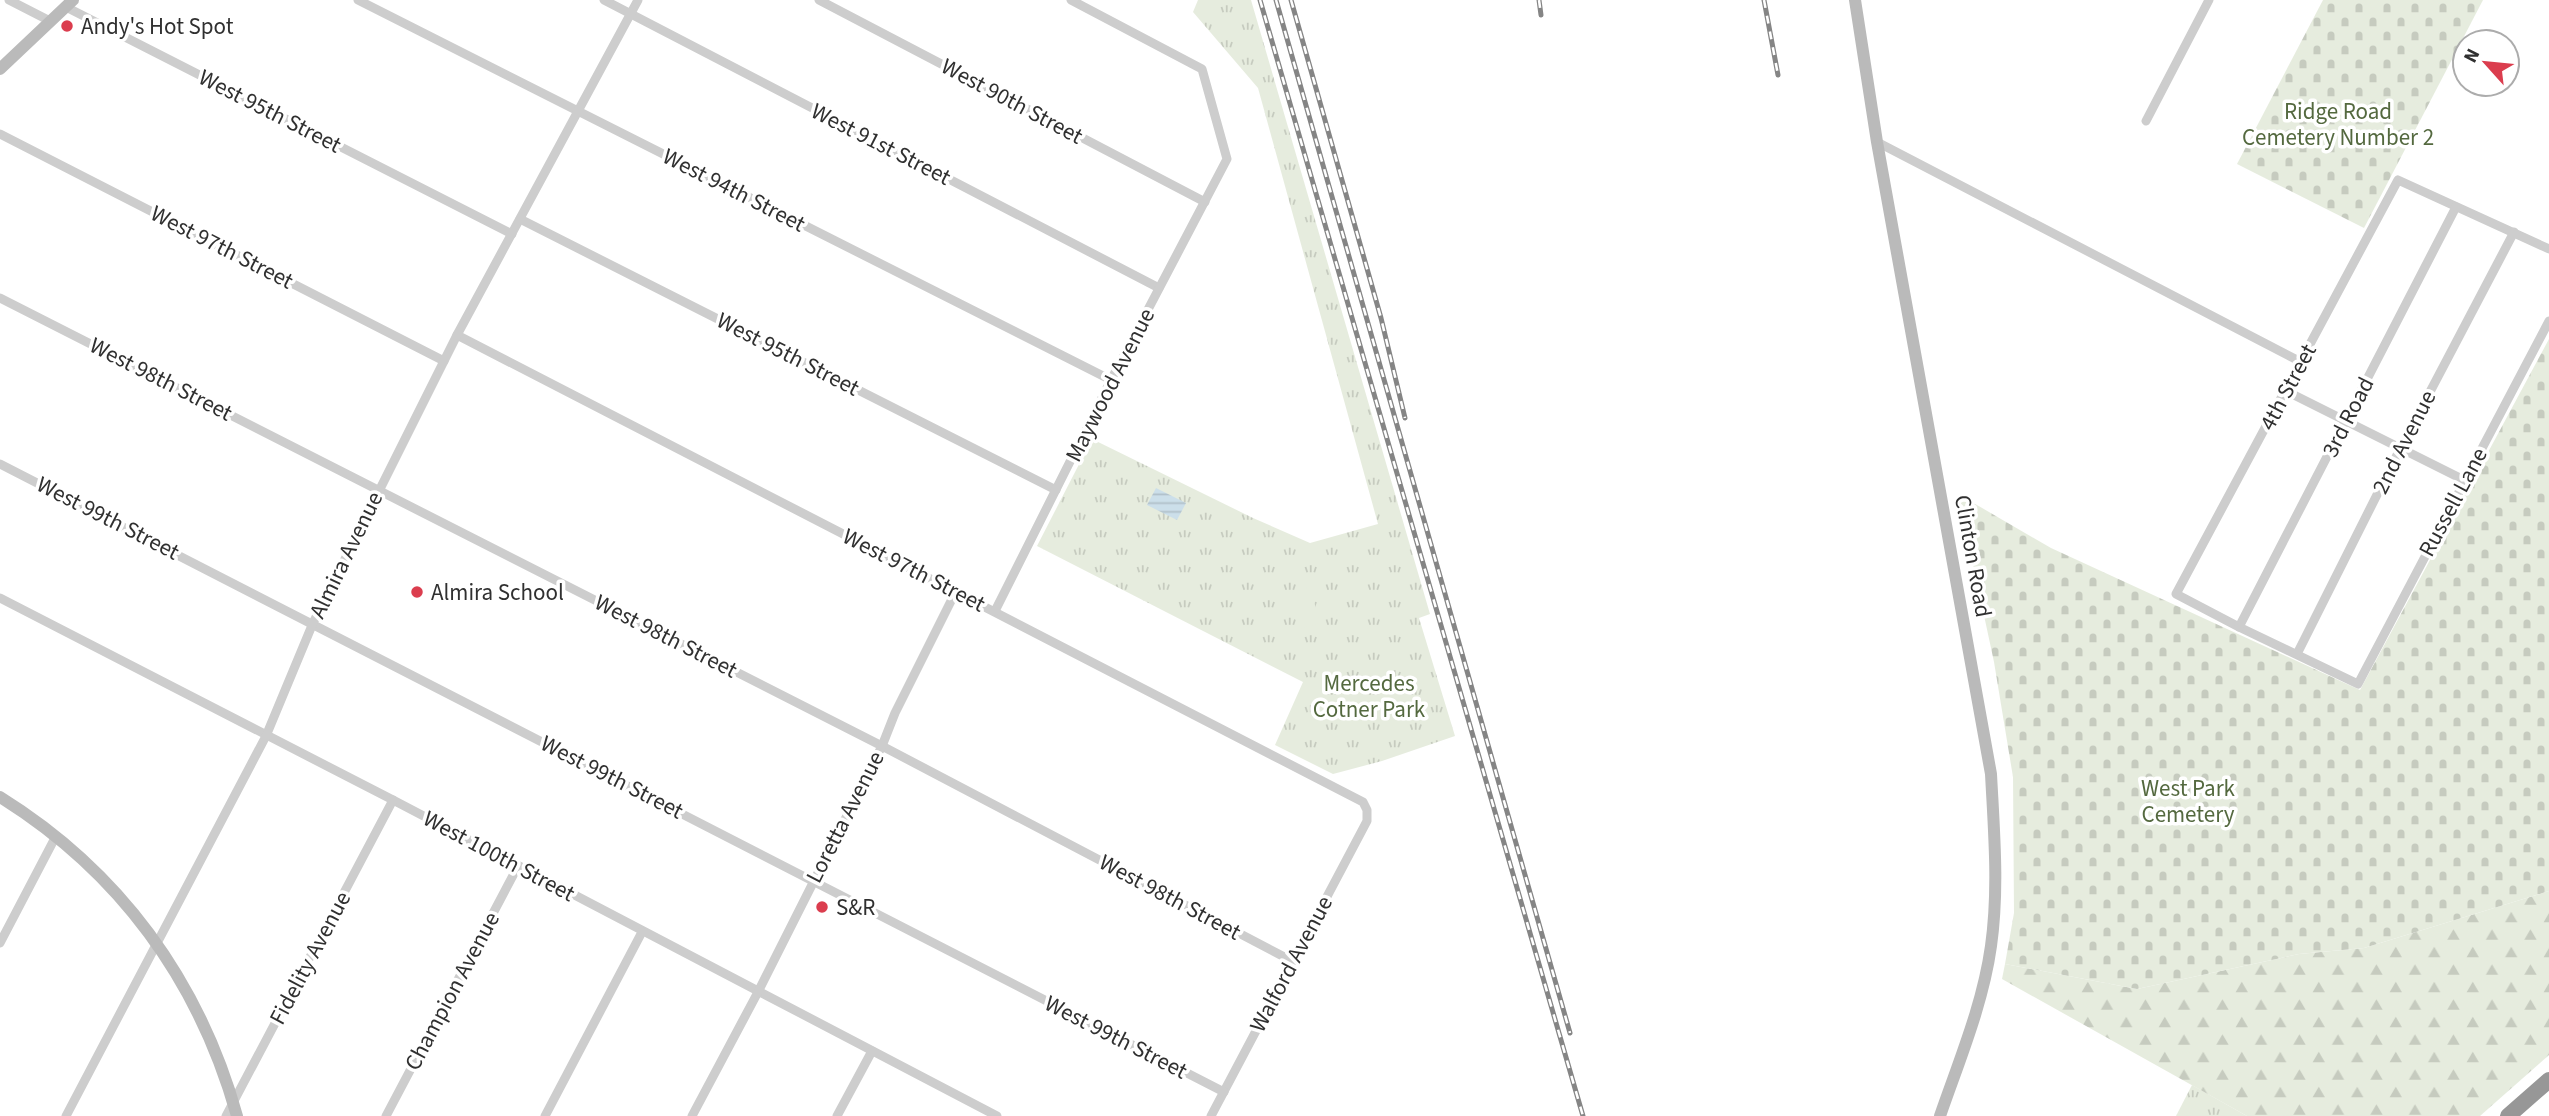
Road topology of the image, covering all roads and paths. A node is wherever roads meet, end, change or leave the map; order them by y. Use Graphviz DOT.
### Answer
graph roads {
  1 [pos="9,0"];
  2 [pos="358,0"];
  3 [pos="604,0"];
  4 [pos="638,0"];
  5 [pos="819,0"];
  6 [pos="1071,0"];
  7 [pos="1855,0"];
  8 [pos="2209,0"];
  9 [pos="69,3"];
  10 [pos="630,14"];
  11 [pos="50,21"];
  12 [pos="0,69"];
  13 [pos="579,112"];
  14 [pos="2146,121"];
  15 [pos="0,134"];
  16 [pos="1877,142"];
  17 [pos="1205,202"];
  18 [pos="2456,207"];
  19 [pos="520,219"];
  20 [pos="2514,232"];
  21 [pos="512,234"];
  22 [pos="2549,249"];
  23 [pos="1159,288"];
  24 [pos="0,298"];
  25 [pos="2549,321"];
  26 [pos="457,335"];
  27 [pos="444,360"];
  28 [pos="2301,362"];
  29 [pos="1111,380"];
  30 [pos="2286,391"];
  31 [pos="2347,420"];
  32 [pos="2401,447"];
  33 [pos="0,464"];
  34 [pos="2464,481"];
  35 [pos="378,490"];
  36 [pos="1056,490"];
  37 [pos="956,591"];
  38 [pos="0,598"];
  39 [pos="995,611"];
  40 [pos="313,623"];
  41 [pos="2239,627"];
  42 [pos="2297,654"];
  43 [pos="266,736"];
  44 [pos="882,746"];
  45 [pos="0,797"];
  46 [pos="393,800"];
  47 [pos="1367,810"];
  48 [pos="57,836"];
  49 [pos="518,866"];
  50 [pos="813,880"];
  51 [pos="642,932"];
  52 [pos="0,943"];
  53 [pos="157,944"];
  54 [pos="1292,961"];
  55 [pos="758,992"];
  56 [pos="872,1051"];
  57 [pos="2549,1080"];
  58 [pos="1224,1092"];
  59 [pos="233,1103"];
  60 [pos="66,1116"];
  61 [pos="226,1116"];
  62 [pos="237,1116"];
  63 [pos="386,1116"];
  64 [pos="545,1116"];
  65 [pos="692,1116"];
  66 [pos="836,1116"];
  67 [pos="997,1116"];
  68 [pos="1211,1116"];
  69 [pos="1940,1116"];
  70 [pos="2508,1116"];
  1 -- 11 [label="street"];
  2 -- 13 [label="street, West 94th Street"];
  3 -- 10 [label="street, West 91st Street"];
  4 -- 10 [label="street, Almira Avenue"];
  5 -- 17 [label="street, West 90th Street"];
  6 -- 17 [label="street, Maywood Avenue"];
  7 -- 16 [label="street, Clinton Road"];
  8 -- 14 [label="street"];
  9 -- 11 [label="street"];
  9 -- 21 [label="street, West 95th Street"];
  10 -- 13 [label="street, Almira Avenue"];
  10 -- 23 [label="street, West 91st Street"];
  11 -- 12 [label="street"];
  13 -- 19 [label="street, Almira Avenue"];
  13 -- 29 [label="street, West 94th Street"];
  15 -- 27 [label="street, West 97th Street"];
  16 -- 28 [label="street"];
  16 -- 69 [label="street, Clinton Road"];
  17 -- 23 [label="street, Maywood Avenue"];
  18 -- 20 [label="street"];
  18 -- 28 [label="street, 4th Street"];
  18 -- 31 [label="street, 3rd Road"];
  19 -- 21 [label="street, Almira Avenue"];
  19 -- 36 [label="street, West 95th Street"];
  20 -- 22 [label="street"];
  20 -- 32 [label="street, 2nd Avenue"];
  21 -- 26 [label="street, Almira Avenue"];
  23 -- 29 [label="street, Maywood Avenue"];
  24 -- 35 [label="street, West 98th Street"];
  25 -- 34 [label="street, Russell Lane"];
  26 -- 27 [label="street, Almira Avenue"];
  26 -- 37 [label="street, West 97th Street"];
  27 -- 35 [label="street, Almira Avenue"];
  28 -- 30 [label="street, 4th Street"];
  29 -- 36 [label="street, Maywood Avenue"];
  30 -- 31 [label="street"];
  30 -- 41 [label="street, 4th Street"];
  31 -- 32 [label="street"];
  31 -- 41 [label="street, 3rd Road"];
  32 -- 34 [label="street"];
  32 -- 42 [label="street, 2nd Avenue"];
  33 -- 40 [label="street, West 99th Street"];
  34 -- 42 [label="street, Russell Lane"];
  35 -- 40 [label="street, Almira Avenue"];
  35 -- 44 [label="street, West 98th Street"];
  36 -- 39 [label="street, Maywood Avenue"];
  37 -- 39 [label="street, West 97th Street"];
  37 -- 44 [label="street, Loretta Avenue"];
  38 -- 43 [label="street, West 100th Street"];
  39 -- 47 [label="street, West 97th Street"];
  40 -- 43 [label="street, Almira Avenue"];
  40 -- 50 [label="street, West 99th Street"];
  41 -- 42 [label="street"];
  43 -- 46 [label="street, West 100th Street"];
  43 -- 53 [label="street, Almira Avenue"];
  44 -- 50 [label="street, Loretta Avenue"];
  44 -- 54 [label="street, West 98th Street"];
  45 -- 48 [label="street"];
  46 -- 49 [label="street, West 100th Street"];
  46 -- 59 [label="street, Fidelity Avenue"];
  47 -- 54 [label="street, Walford Avenue"];
  48 -- 52 [label="street"];
  48 -- 53 [label="street"];
  49 -- 51 [label="street, West 100th Street"];
  49 -- 63 [label="street, Champion Avenue"];
  50 -- 55 [label="street, Loretta Avenue"];
  50 -- 58 [label="street, West 99th Street"];
  51 -- 55 [label="street, West 100th Street"];
  51 -- 64 [label="street"];
  53 -- 59 [label="street"];
  53 -- 60 [label="street, Almira Avenue"];
  54 -- 58 [label="street, Walford Avenue"];
  55 -- 56 [label="street, West 100th Street"];
  55 -- 65 [label="street, Loretta Avenue"];
  56 -- 66 [label="street"];
  56 -- 67 [label="street, West 100th Street"];
  57 -- 70 [label="highway"];
  58 -- 68 [label="street, Walford Avenue"];
  59 -- 61 [label="street, Fidelity Avenue"];
  59 -- 62 [label="street"];
}
